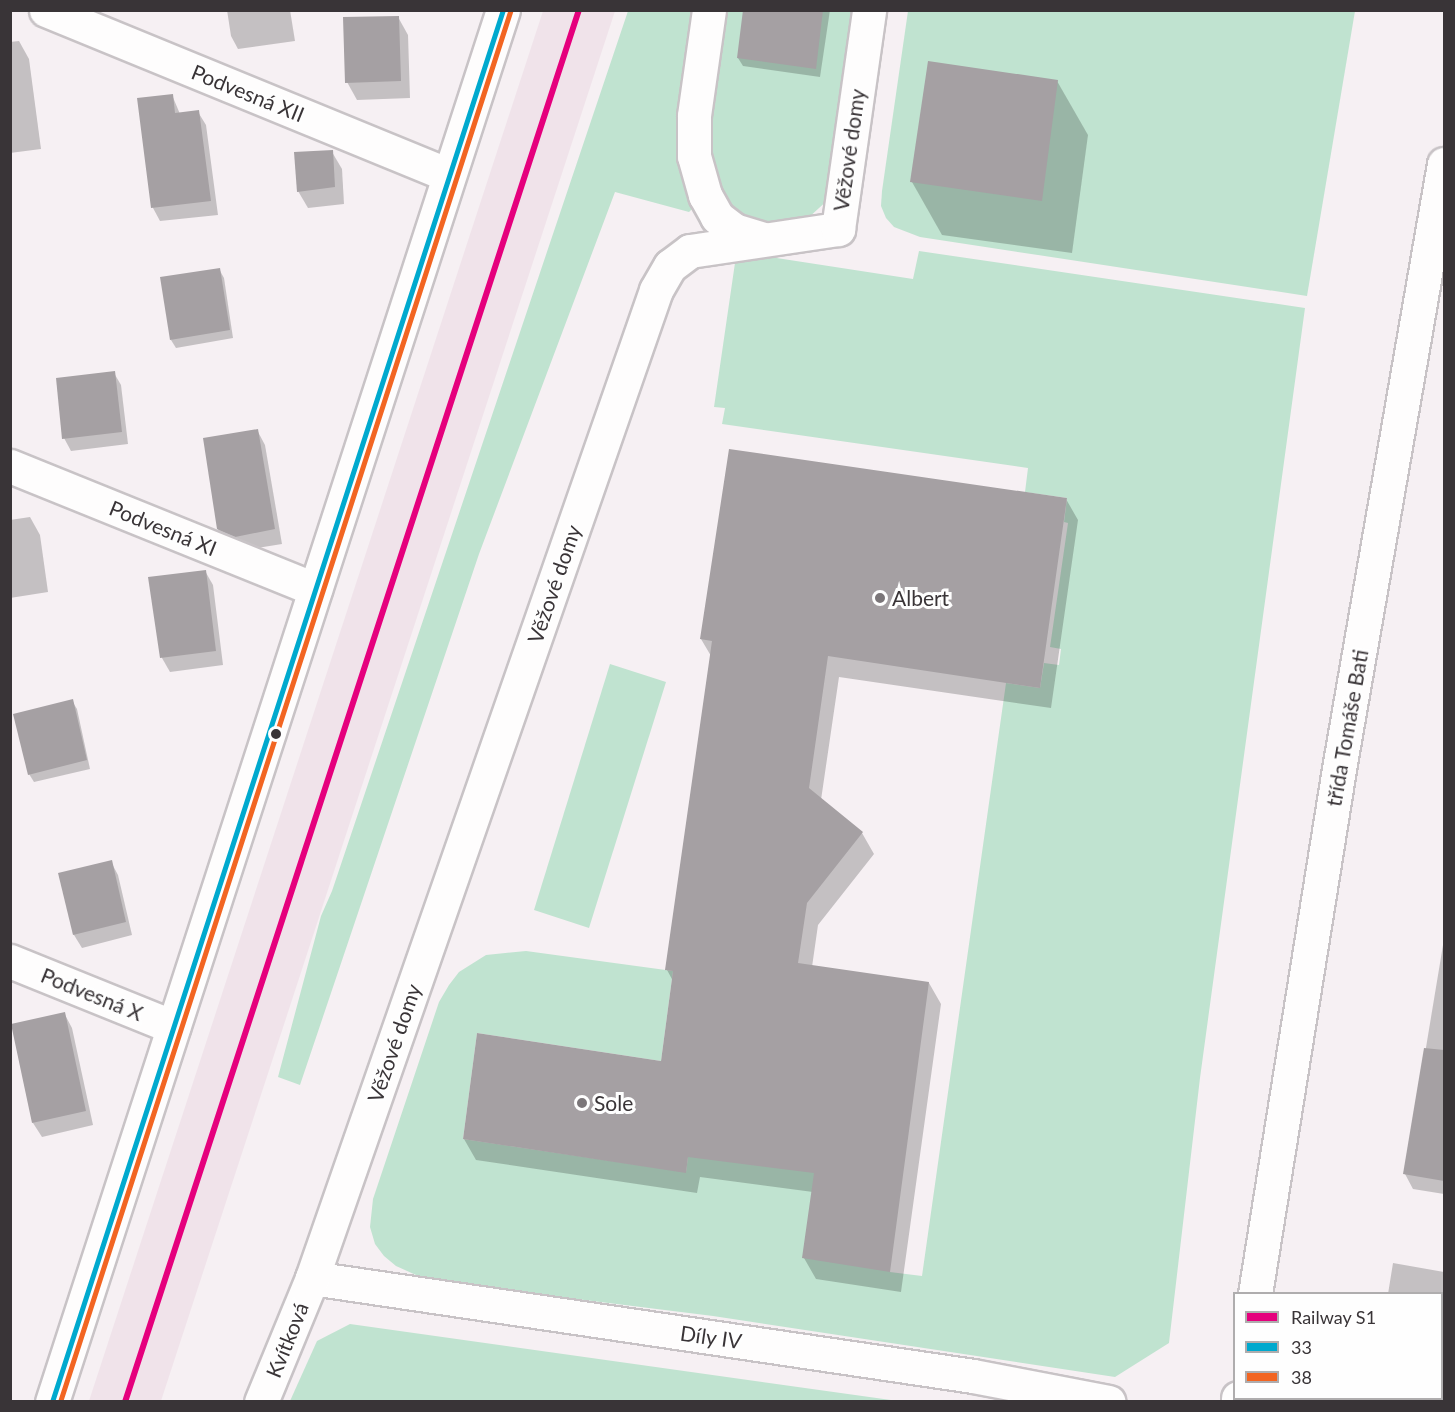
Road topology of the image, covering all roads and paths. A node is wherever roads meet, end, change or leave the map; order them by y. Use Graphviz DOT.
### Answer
graph roads {
  1 [pos="46,10"];
  2 [pos="502,10"];
  3 [pos="709,10"];
  4 [pos="869,10"];
  5 [pos="1444,164"];
  6 [pos="449,175"];
  7 [pos="770,241"];
  8 [pos="10,466"];
  9 [pos="315,589"];
  10 [pos="10,961"];
  11 [pos="173,1027"];
  12 [pos="312,1278"];
  13 [pos="1255,1292"];
  14 [pos="52,1401"];
  15 [pos="261,1401"];
  16 [pos="1109,1401"];
  1 -- 6 [label="street, Podvesná XII"];
  2 -- 6 [label="street"];
  3 -- 7 [label="street"];
  4 -- 7 [label="street, Věžové domy"];
  5 -- 13 [label="street, třída Tomáše Bati"];
  6 -- 9 [label="street"];
  7 -- 12 [label="street, Věžové domy"];
  8 -- 9 [label="street, Podvesná XI"];
  9 -- 11 [label="street"];
  10 -- 11 [label="street, Podvesná X"];
  11 -- 14 [label="street"];
  12 -- 15 [label="street, Kvítková"];
  12 -- 16 [label="street, Díly IV"];
}
